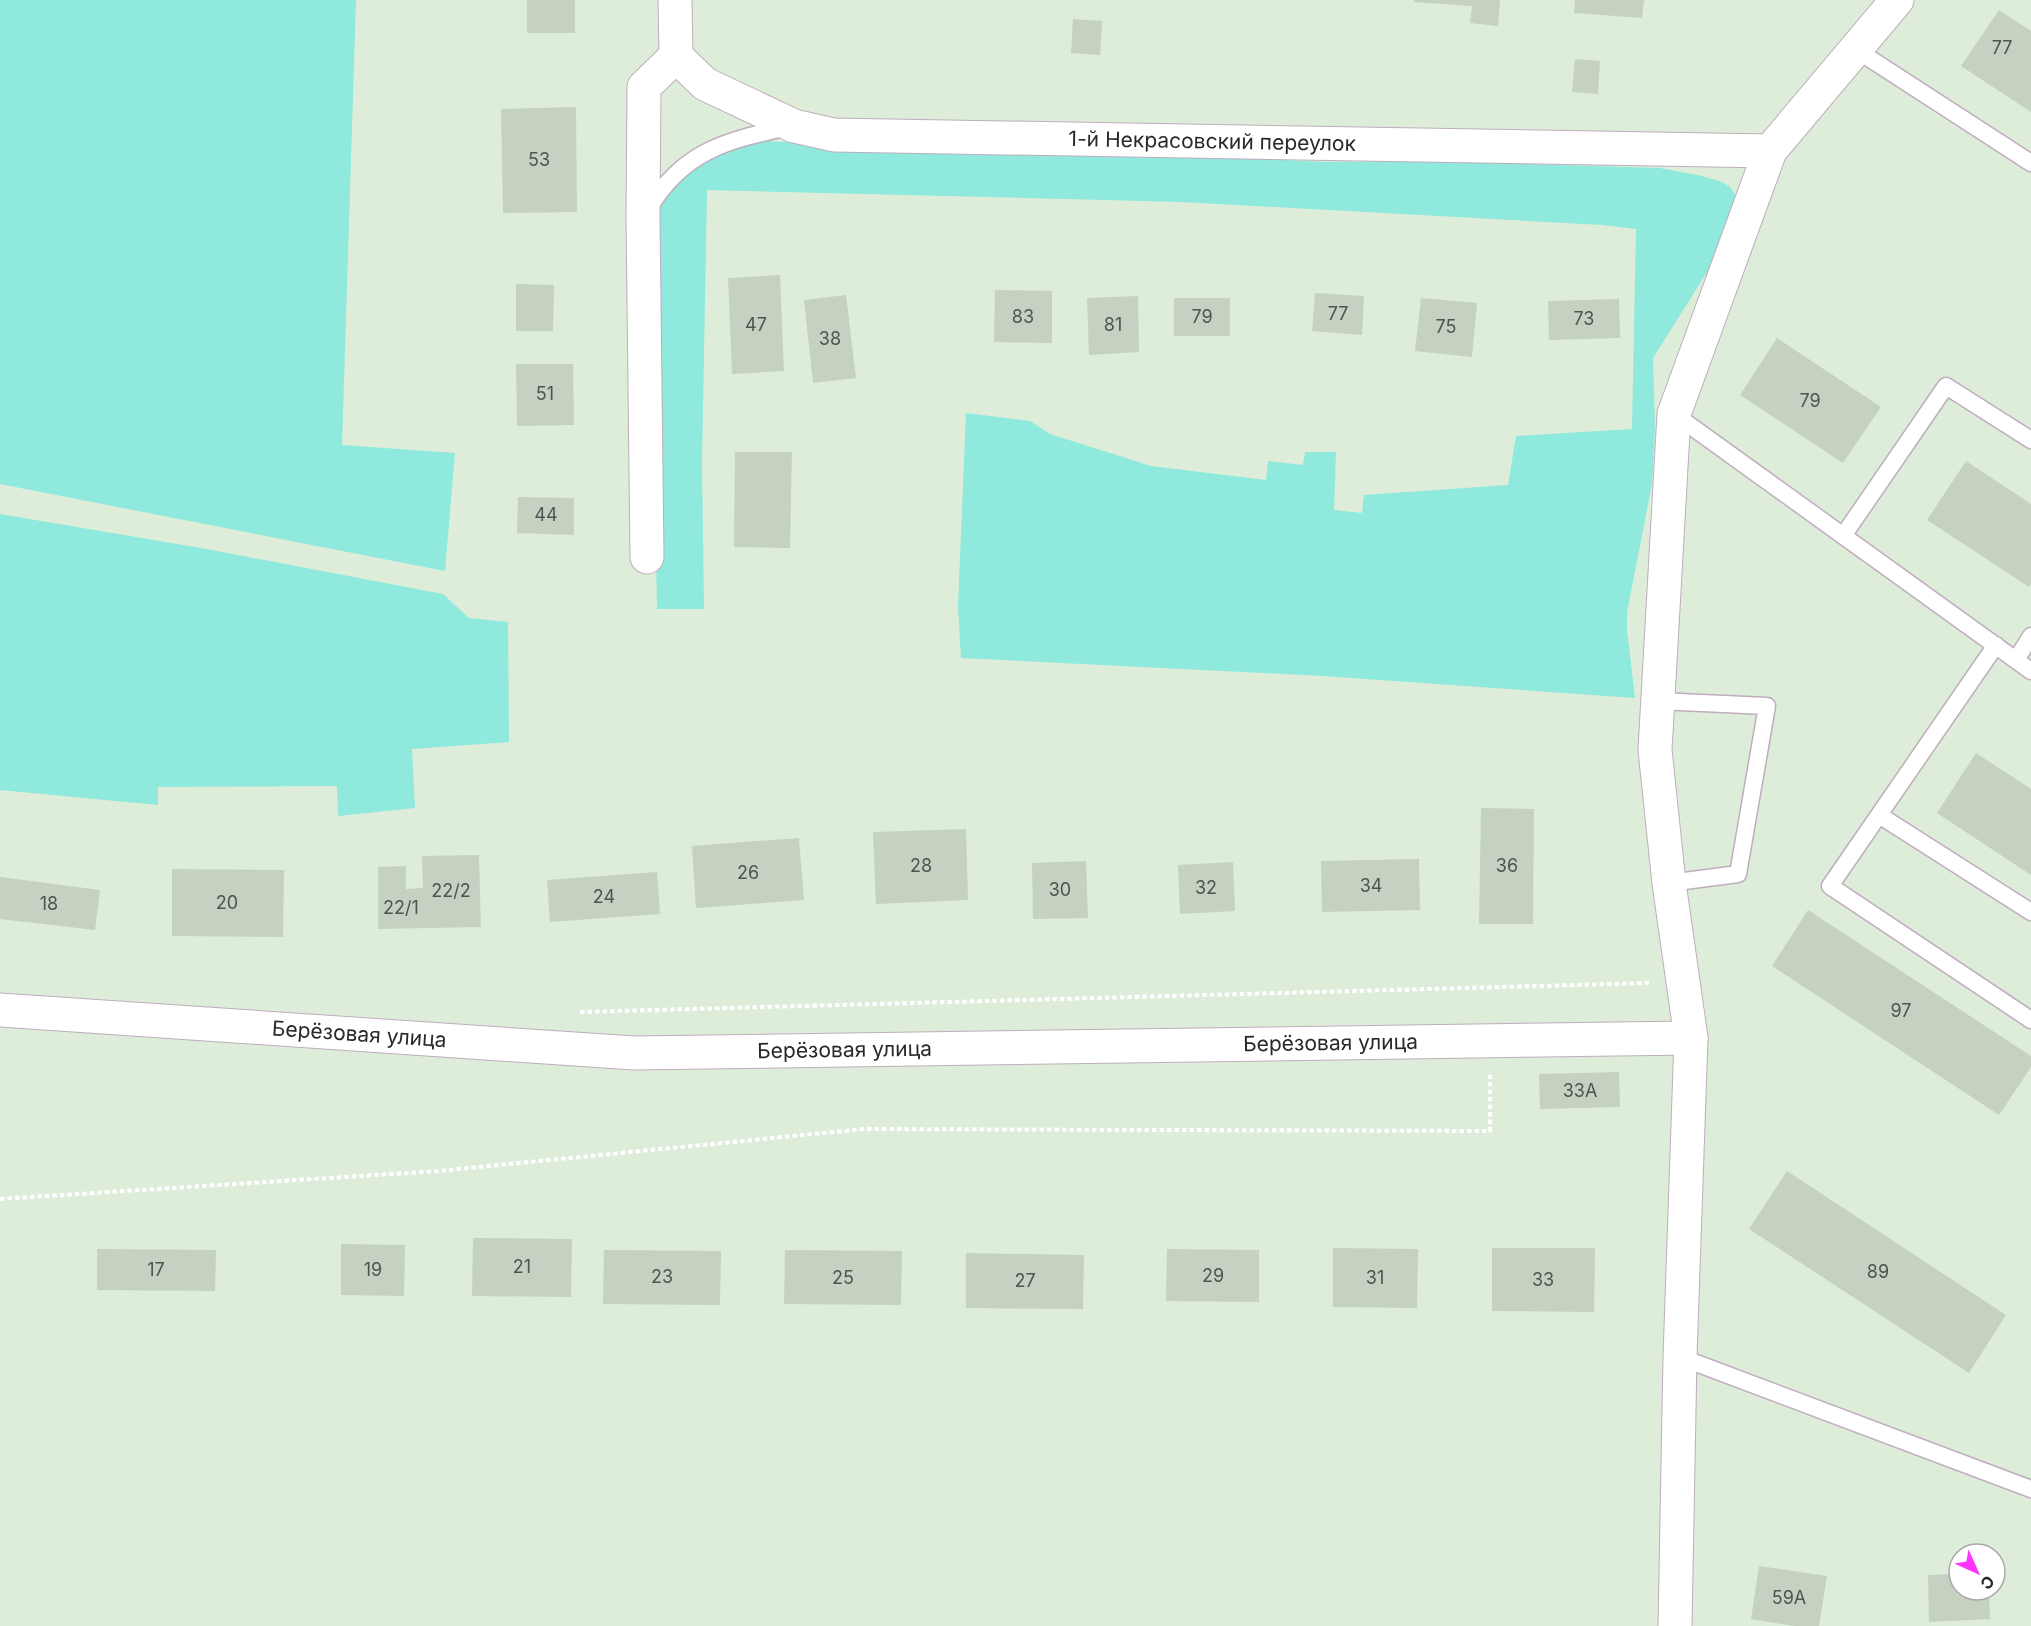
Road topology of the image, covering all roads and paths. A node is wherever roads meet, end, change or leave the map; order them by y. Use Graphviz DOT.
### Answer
graph roads {
  1 [pos="675,0"];
  2 [pos="1897,0"];
  3 [pos="1856,49"];
  4 [pos="676,56"];
  5 [pos="795,126"];
  6 [pos="1770,151"];
  7 [pos="2031,163"];
  8 [pos="644,217"];
  9 [pos="1674,414"];
  10 [pos="2031,440"];
  11 [pos="1844,536"];
  12 [pos="647,556"];
  13 [pos="2031,636"];
  14 [pos="1996,645"];
  15 [pos="2016,660"];
  16 [pos="2031,671"];
  17 [pos="1658,701"];
  18 [pos="1879,815"];
  19 [pos="1669,883"];
  20 [pos="2031,912"];
  21 [pos="1683,982"];
  22 [pos="0,1010"];
  23 [pos="578,1012"];
  24 [pos="2031,1020"];
  25 [pos="1691,1038"];
  26 [pos="1489,1042"];
  27 [pos="0,1199"];
  28 [pos="1680,1357"];
  29 [pos="2031,1489"];
  30 [pos="1675,1626"];
  1 -- 4 [label="street"];
  2 -- 3 [label="street"];
  3 -- 6 [label="street"];
  3 -- 7 [label="lane"];
  4 -- 5 [label="street, 1-й Некрасовский переулок"];
  4 -- 8 [label="street"];
  5 -- 6 [label="street, 1-й Некрасовский переулок"];
  5 -- 8 [label="lane"];
  6 -- 9 [label="street"];
  8 -- 12 [label="street"];
  9 -- 11 [label="lane"];
  9 -- 17 [label="street"];
  10 -- 11 [label="lane"];
  11 -- 14 [label="lane"];
  13 -- 15 [label="lane"];
  14 -- 15 [label="lane"];
  14 -- 18 [label="lane"];
  15 -- 16 [label="lane"];
  17 -- 19 [label="street"];
  17 -- 19 [label="lane"];
  18 -- 20 [label="lane"];
  18 -- 24 [label="lane"];
  19 -- 21 [label="street"];
  21 -- 23 [label="path"];
  21 -- 25 [label="street"];
  22 -- 26 [label="street, Берёзовая улица"];
  25 -- 26 [label="street, Берёзовая улица"];
  25 -- 28 [label="street"];
  26 -- 27 [label="path"];
  28 -- 29 [label="lane"];
  28 -- 30 [label="street"];
}
